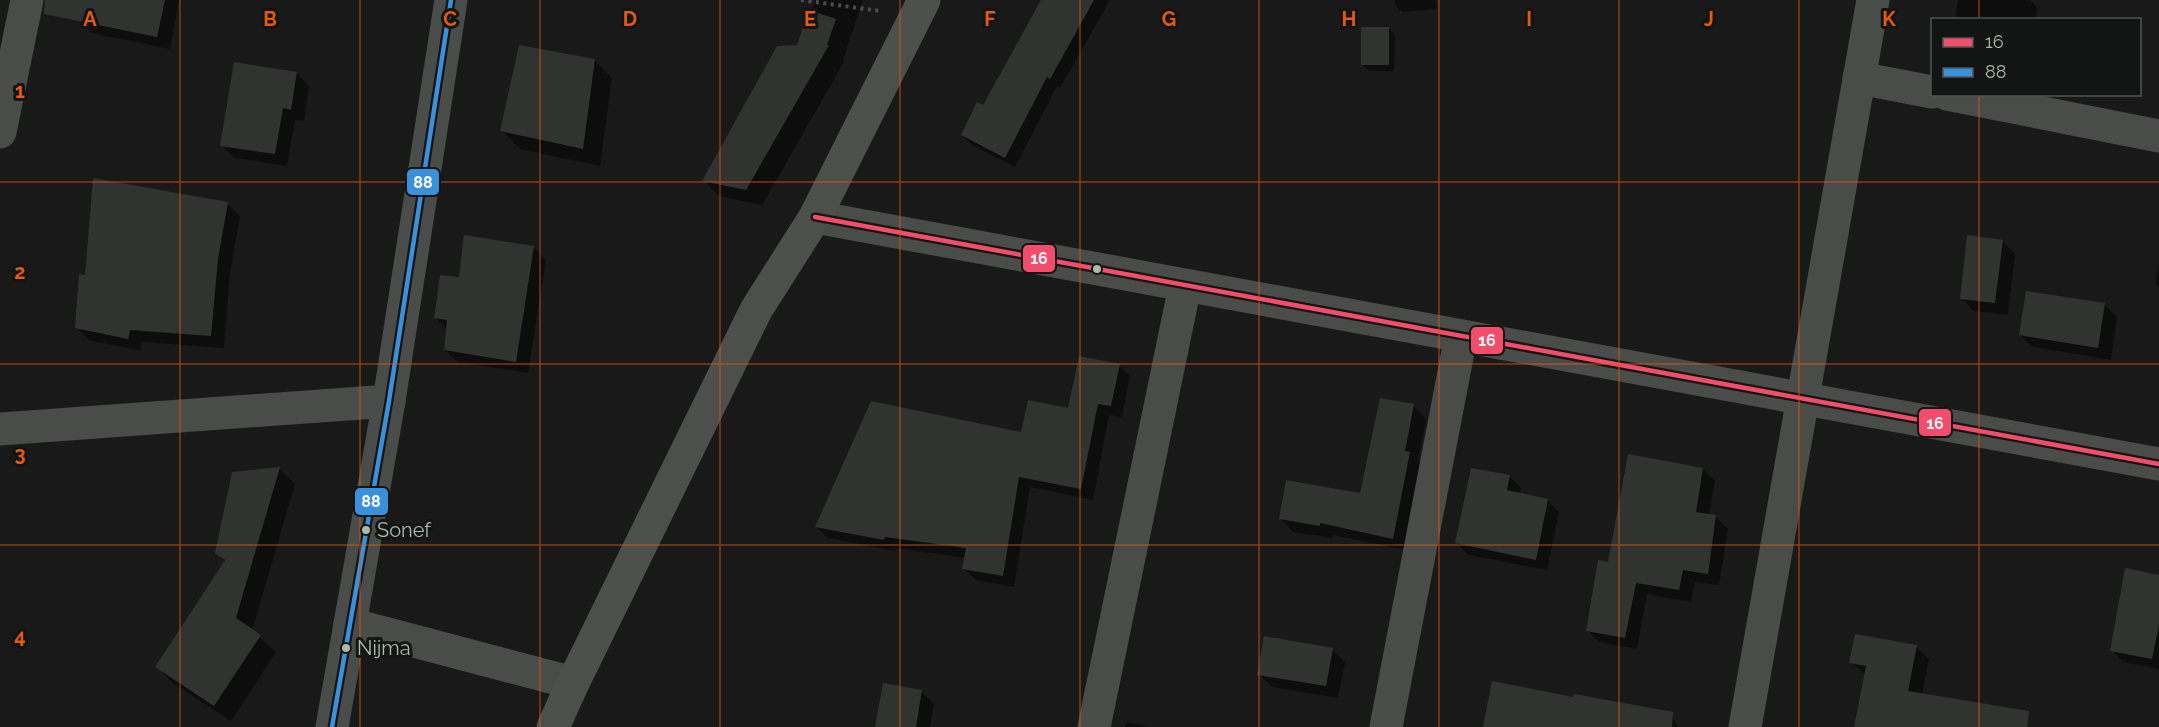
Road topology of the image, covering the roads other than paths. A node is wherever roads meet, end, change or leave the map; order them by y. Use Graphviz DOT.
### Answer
graph roads {
  1 [pos="27,0"];
  2 [pos="451,0"];
  3 [pos="1873,0"];
  4 [pos="919,8"];
  5 [pos="1859,78"];
  6 [pos="1931,92"];
  7 [pos="1957,96"];
  8 [pos="0,132"];
  9 [pos="2159,135"];
  10 [pos="815,217"];
  11 [pos="1185,286"];
  12 [pos="1461,336"];
  13 [pos="1803,399"];
  14 [pos="388,401"];
  15 [pos="0,429"];
  16 [pos="2159,464"];
  17 [pos="350,624"];
  18 [pos="573,683"];
  19 [pos="332,727"];
  20 [pos="553,727"];
  21 [pos="1094,727"];
  22 [pos="1386,727"];
  23 [pos="1745,727"];
  1 -- 8 [label="street"];
  2 -- 14 [label="street"];
  3 -- 5 [label="street"];
  4 -- 10 [label="highway"];
  5 -- 6 [label="street"];
  5 -- 13 [label="street"];
  7 -- 9 [label="street"];
  10 -- 11 [label="street"];
  10 -- 18 [label="highway"];
  11 -- 12 [label="street"];
  11 -- 21 [label="street"];
  12 -- 13 [label="street"];
  12 -- 22 [label="street"];
  13 -- 16 [label="street"];
  13 -- 23 [label="street"];
  14 -- 15 [label="street"];
  14 -- 17 [label="street"];
  17 -- 18 [label="street"];
  17 -- 19 [label="street"];
  18 -- 20 [label="highway"];
}
